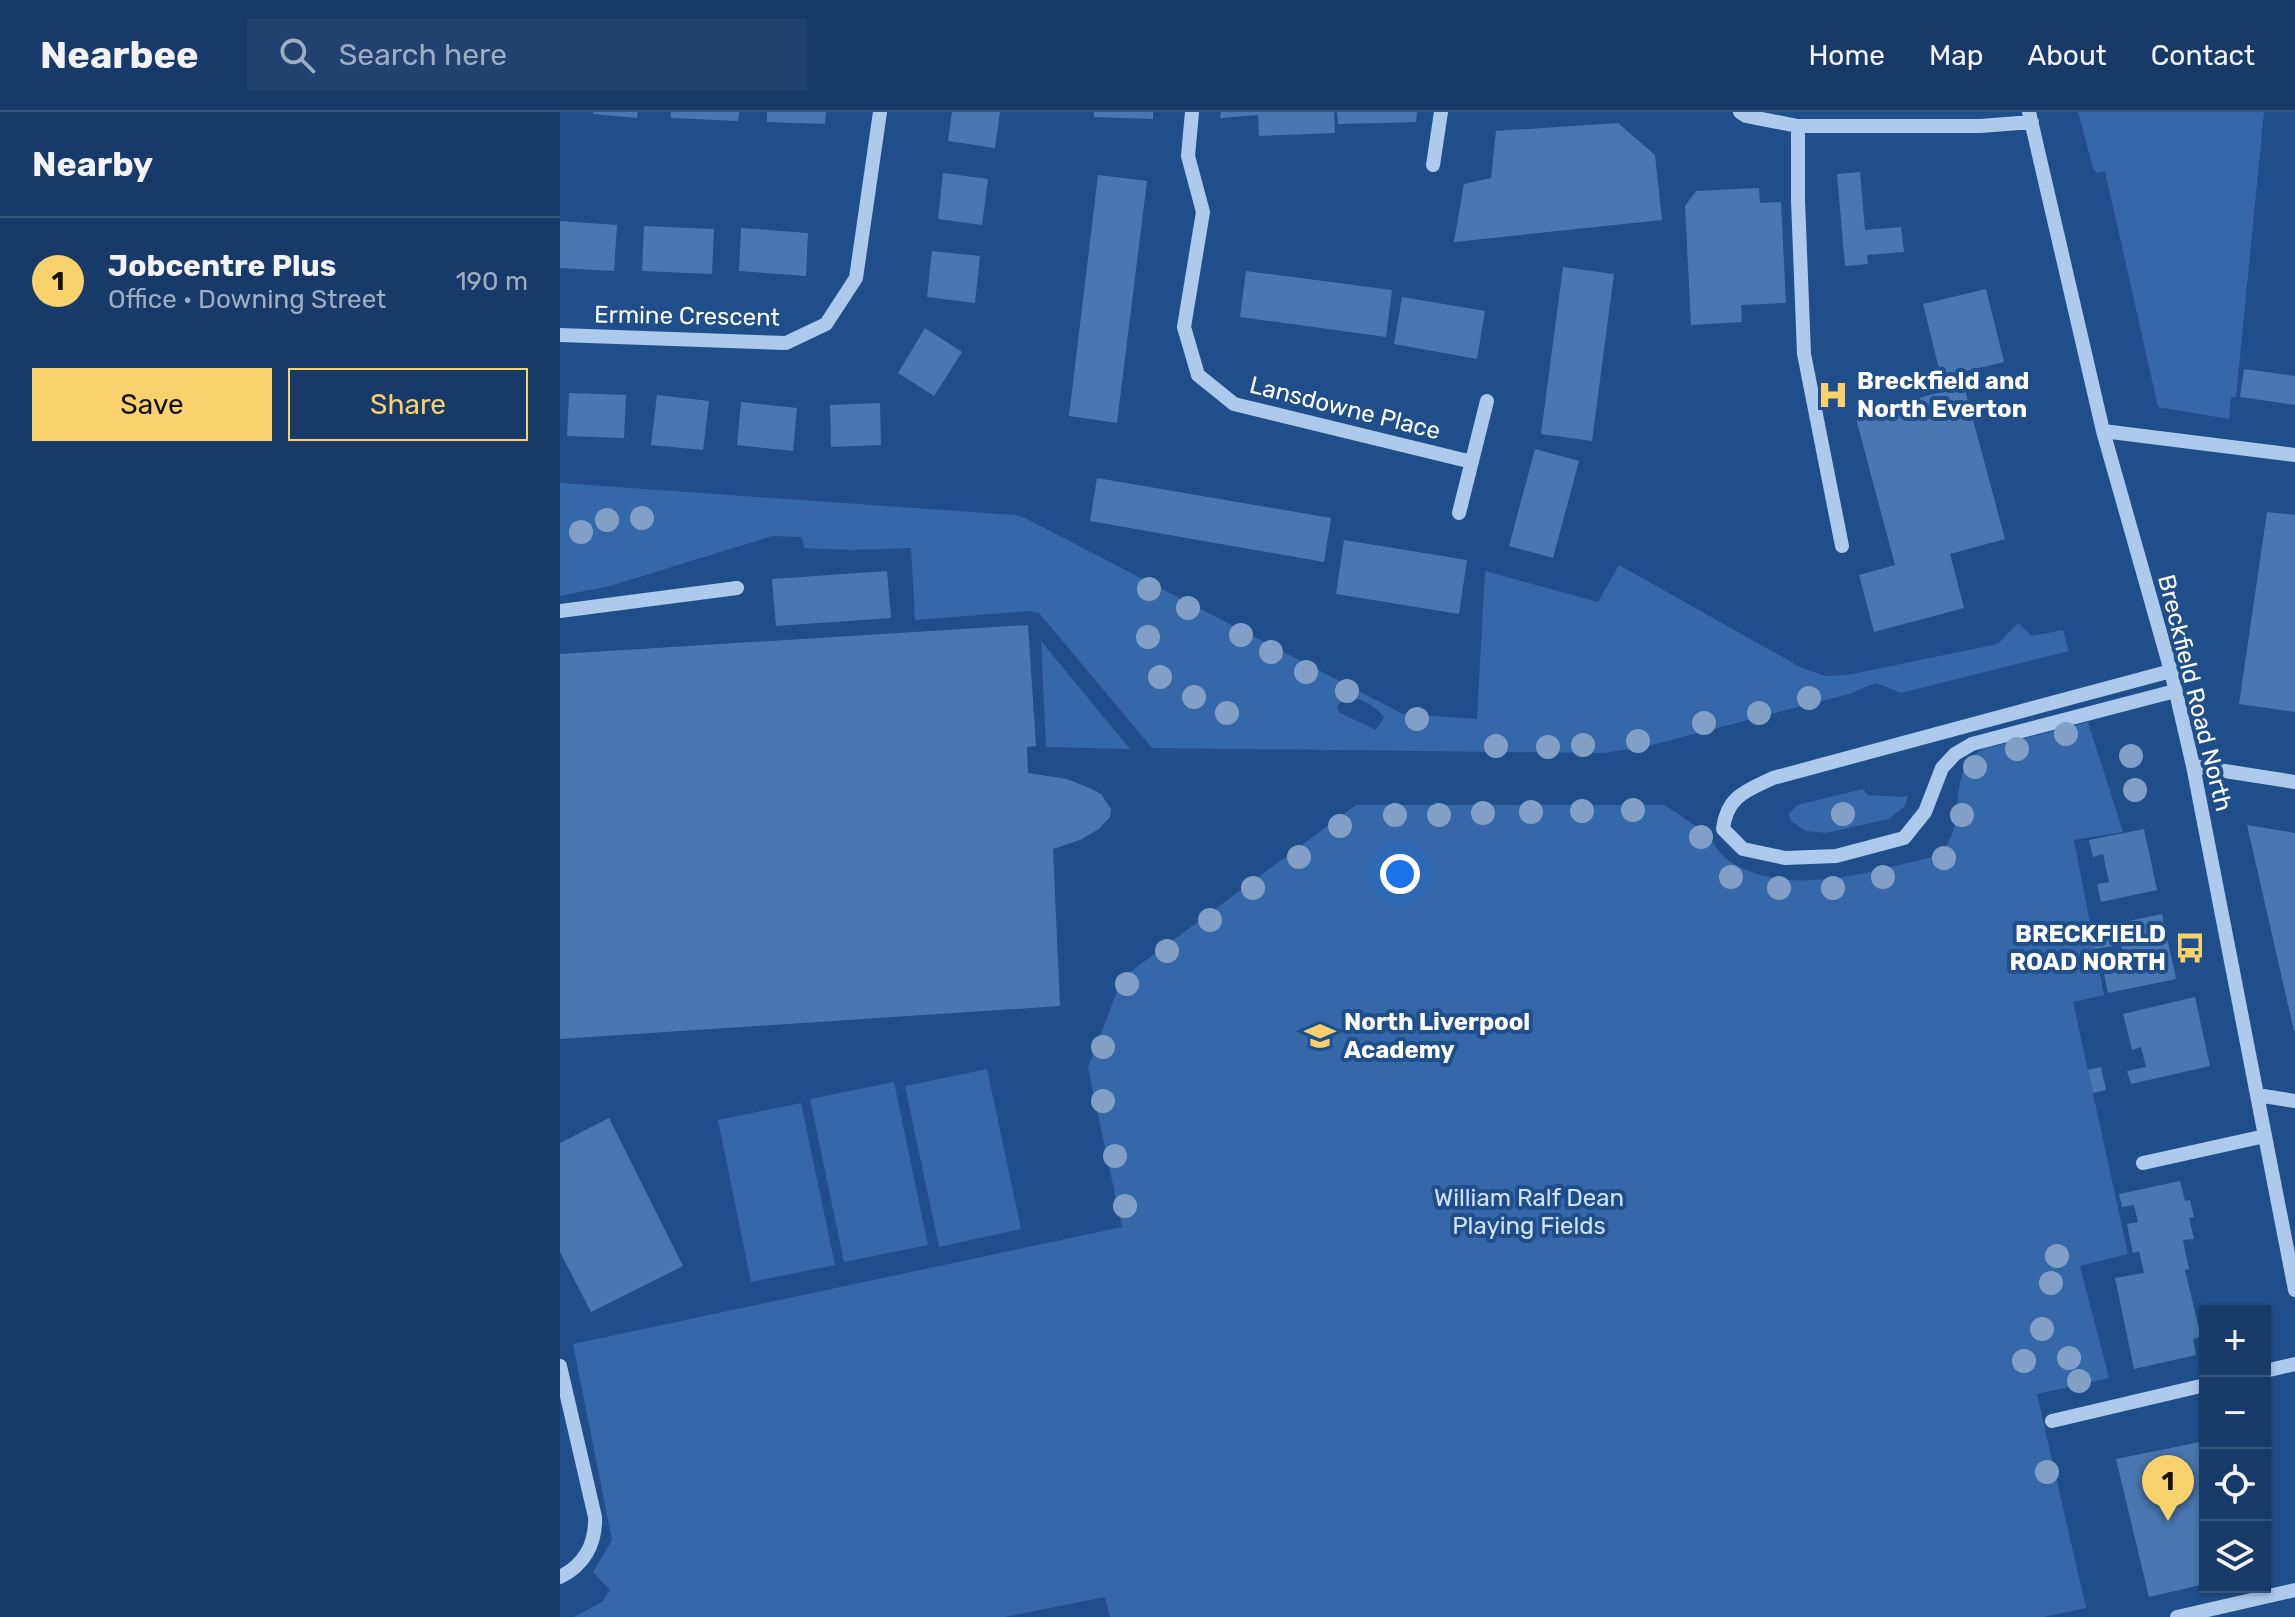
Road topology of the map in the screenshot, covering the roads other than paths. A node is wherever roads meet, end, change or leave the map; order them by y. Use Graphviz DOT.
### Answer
graph roads {
  1 [pos="880,112"];
  2 [pos="1192,112"];
  3 [pos="1441,112"];
  4 [pos="1740,112"];
  5 [pos="2030,117"];
  6 [pos="1798,126"];
  7 [pos="1433,165"];
  8 [pos="560,335"];
  9 [pos="1487,401"];
  10 [pos="2103,431"];
  11 [pos="2295,455"];
  12 [pos="1472,462"];
  13 [pos="1459,513"];
  14 [pos="1842,546"];
  15 [pos="737,588"];
  16 [pos="560,611"];
  17 [pos="2171,671"];
  18 [pos="2175,691"];
  19 [pos="2193,766"];
  20 [pos="2295,782"];
  21 [pos="2257,1095"];
  22 [pos="2295,1101"];
  23 [pos="2265,1136"];
  24 [pos="2143,1163"];
  25 [pos="2295,1290"];
  26 [pos="2295,1364"];
  27 [pos="560,1366"];
  28 [pos="2271,1370"];
  29 [pos="2199,1386"];
  30 [pos="2052,1421"];
  31 [pos="560,1577"];
  32 [pos="2295,1590"];
  33 [pos="2177,1617"];
  1 -- 8 [label="street, Ermine Crescent"];
  2 -- 12 [label="street, Lansdowne Place"];
  3 -- 7 [label="street"];
  4 -- 6 [label="street"];
  5 -- 6 [label="street"];
  5 -- 10 [label="street, Breckfield Road North"];
  6 -- 14 [label="street"];
  9 -- 12 [label="street"];
  10 -- 11 [label="street"];
  10 -- 17 [label="street, Breckfield Road North"];
  12 -- 13 [label="street"];
  15 -- 16 [label="street"];
  17 -- 18 [label="street, Breckfield Road North"];
  17 -- 18 [label="street"];
  18 -- 19 [label="street, Breckfield Road North"];
  19 -- 20 [label="street"];
  19 -- 21 [label="street, Breckfield Road North"];
  21 -- 22 [label="street"];
  21 -- 23 [label="street, Breckfield Road North"];
  23 -- 24 [label="street"];
  23 -- 25 [label="street, Breckfield Road North"];
  26 -- 28 [label="street"];
  27 -- 31 [label="street"];
  29 -- 30 [label="street"];
  32 -- 33 [label="street"];
}
